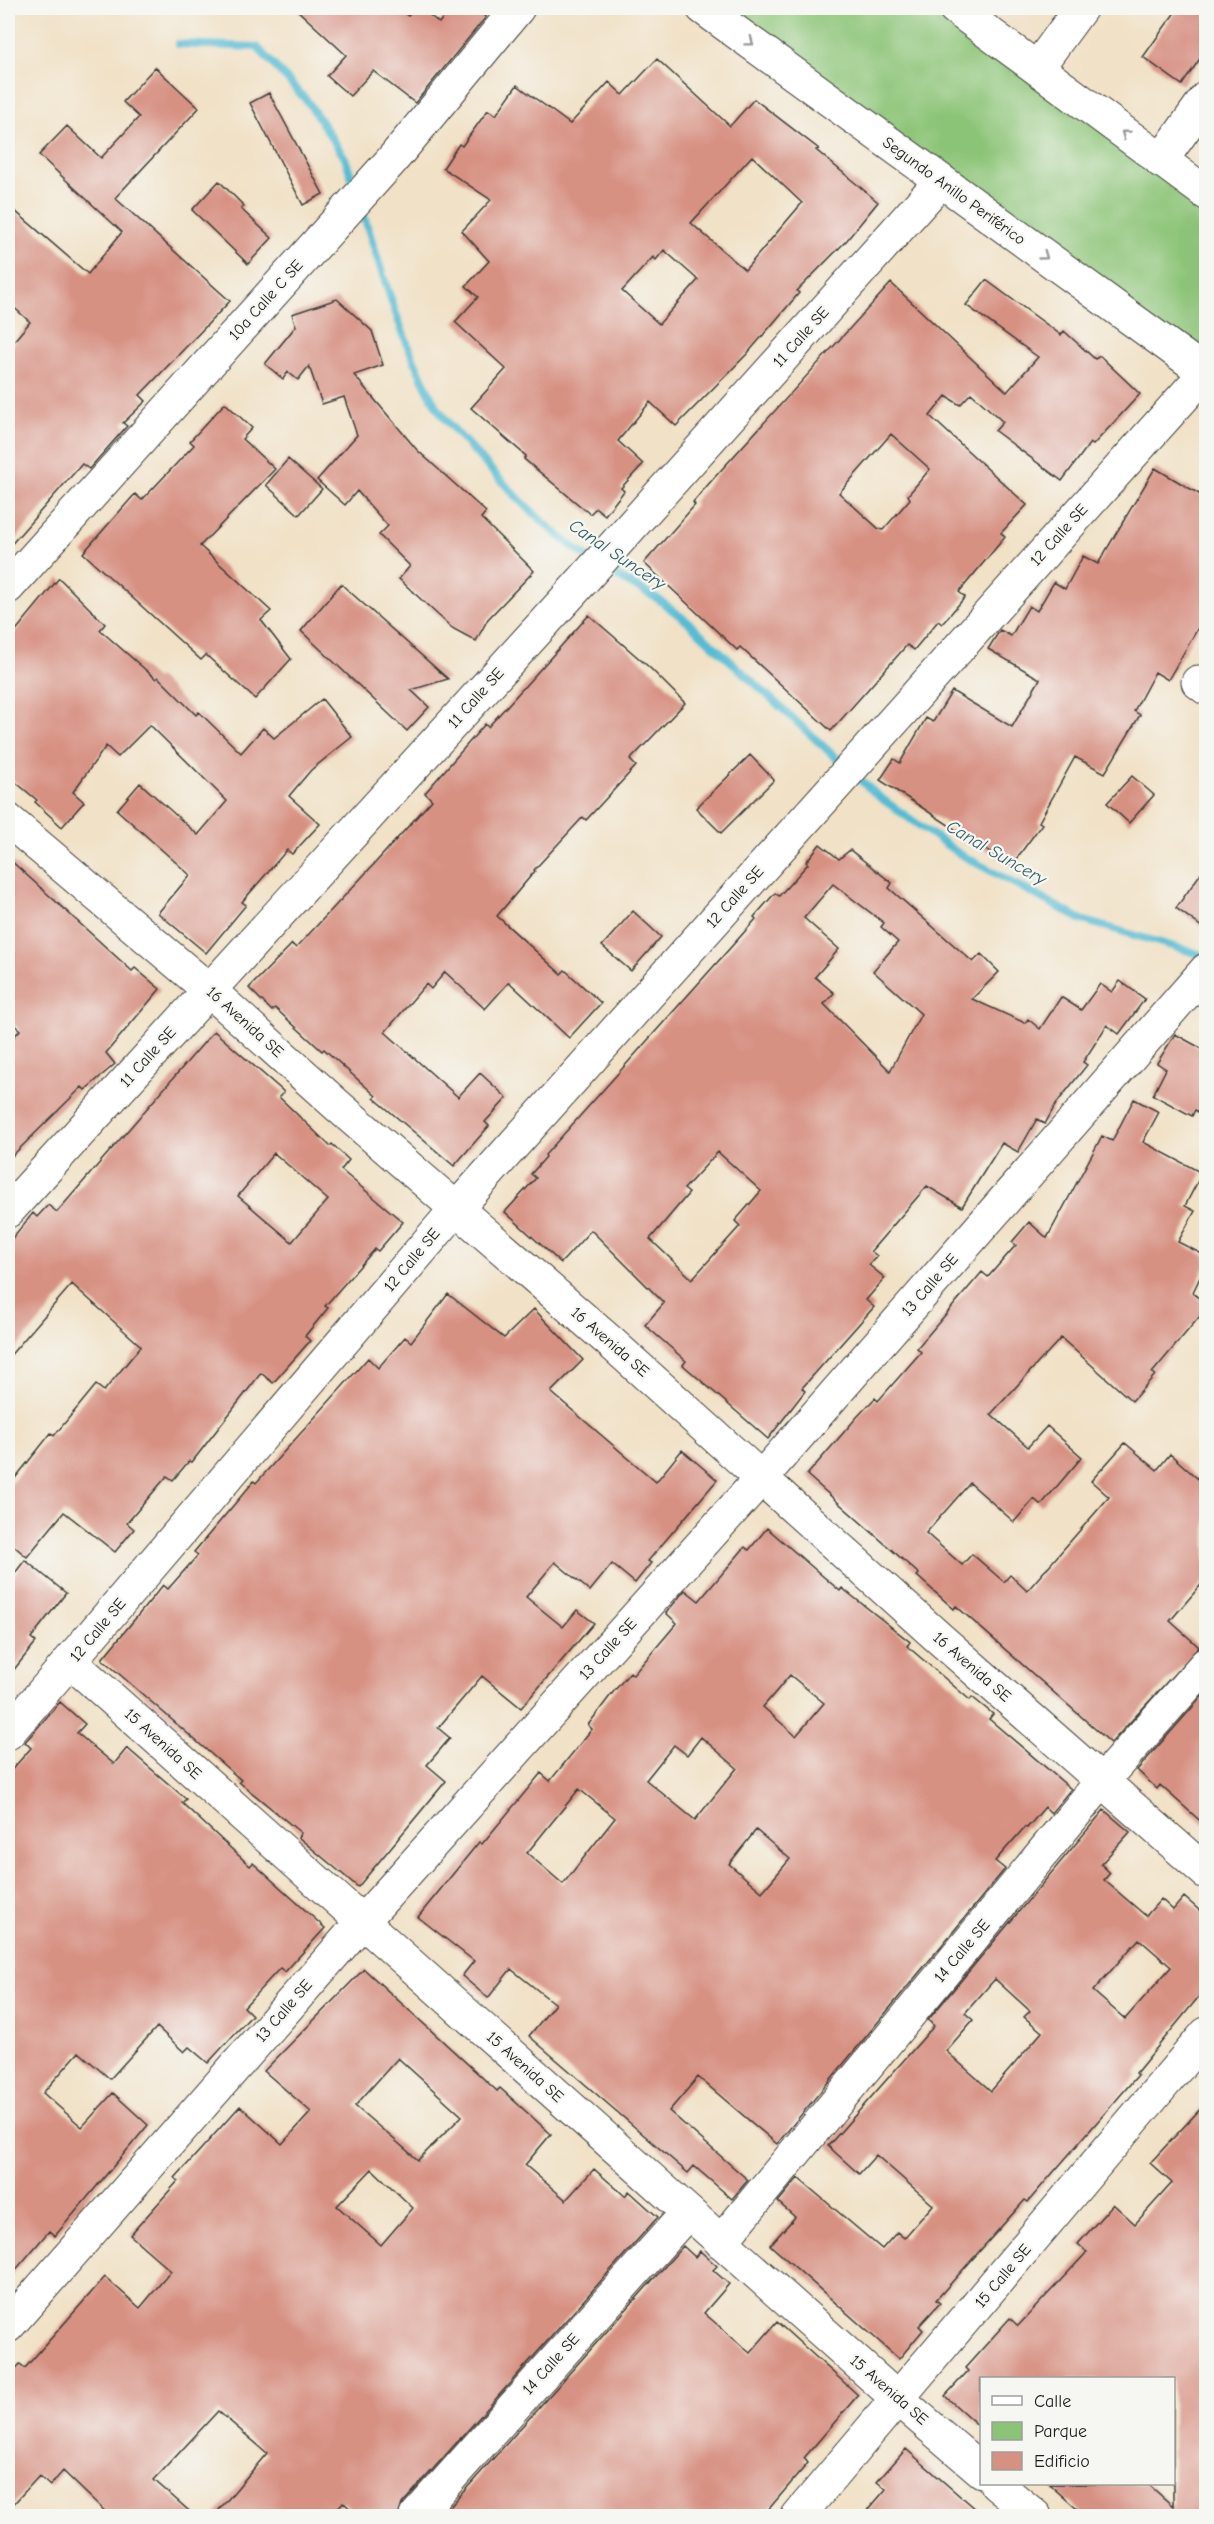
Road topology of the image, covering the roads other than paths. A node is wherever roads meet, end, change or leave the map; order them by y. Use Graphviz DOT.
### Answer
graph roads {
  1 [pos="518,8"];
  2 [pos="703,8"];
  3 [pos="955,8"];
  4 [pos="1081,8"];
  5 [pos="1037,68"];
  6 [pos="1206,98"];
  7 [pos="1161,161"];
  8 [pos="940,182"];
  9 [pos="1206,193"];
  10 [pos="1206,372"];
  11 [pos="8,587"];
  12 [pos="8,820"];
  13 [pos="1203,975"];
  14 [pos="209,990"];
  15 [pos="457,1208"];
  16 [pos="8,1211"];
  17 [pos="762,1477"];
  18 [pos="71,1662"];
  19 [pos="1206,1664"];
  20 [pos="8,1732"];
  21 [pos="1102,1781"];
  22 [pos="1206,1872"];
  23 [pos="362,1922"];
  24 [pos="1206,2034"];
  25 [pos="688,2212"];
  26 [pos="721,2242"];
  27 [pos="8,2326"];
  28 [pos="898,2399"];
  29 [pos="980,2470"];
  30 [pos="997,2485"];
  31 [pos="416,2517"];
  32 [pos="798,2517"];
  33 [pos="1035,2517"];
  1 -- 11 [label="street, 10a Calle C SE"];
  2 -- 8 [label="street, Segundo Anillo Periférico, one-way"];
  3 -- 5 [label="street"];
  4 -- 5 [label="street"];
  7 -- 5 [label="street, one-way"];
  6 -- 7 [label="street"];
  7 -- 9 [label="street"];
  8 -- 10 [label="street, Segundo Anillo Periférico, one-way"];
  8 -- 14 [label="street, 11 Calle SE"];
  10 -- 15 [label="street, 12 Calle SE"];
  12 -- 14 [label="street, 16 Avenida SE"];
  13 -- 17 [label="street, 13 Calle SE"];
  14 -- 15 [label="street, 16 Avenida SE"];
  14 -- 16 [label="street, 11 Calle SE"];
  15 -- 17 [label="street, 16 Avenida SE"];
  15 -- 18 [label="street, 12 Calle SE"];
  17 -- 21 [label="street, 16 Avenida SE"];
  17 -- 23 [label="street, 13 Calle SE"];
  18 -- 20 [label="street, 12 Calle SE"];
  18 -- 23 [label="street, 15 Avenida SE"];
  19 -- 21 [label="street, 14 Calle SE"];
  21 -- 22 [label="street, 16 Avenida SE"];
  21 -- 26 [label="street, 14 Calle SE"];
  23 -- 25 [label="street, 15 Avenida SE"];
  23 -- 27 [label="street, 13 Calle SE"];
  24 -- 28 [label="street, 15 Calle SE"];
  25 -- 26 [label="street, 15 Avenida SE"];
  25 -- 31 [label="street, 14 Calle SE"];
  26 -- 28 [label="street, 15 Avenida SE"];
  28 -- 29 [label="street, 15 Avenida SE"];
  28 -- 32 [label="street, 15 Calle SE"];
  30 -- 33 [label="street"];
}
